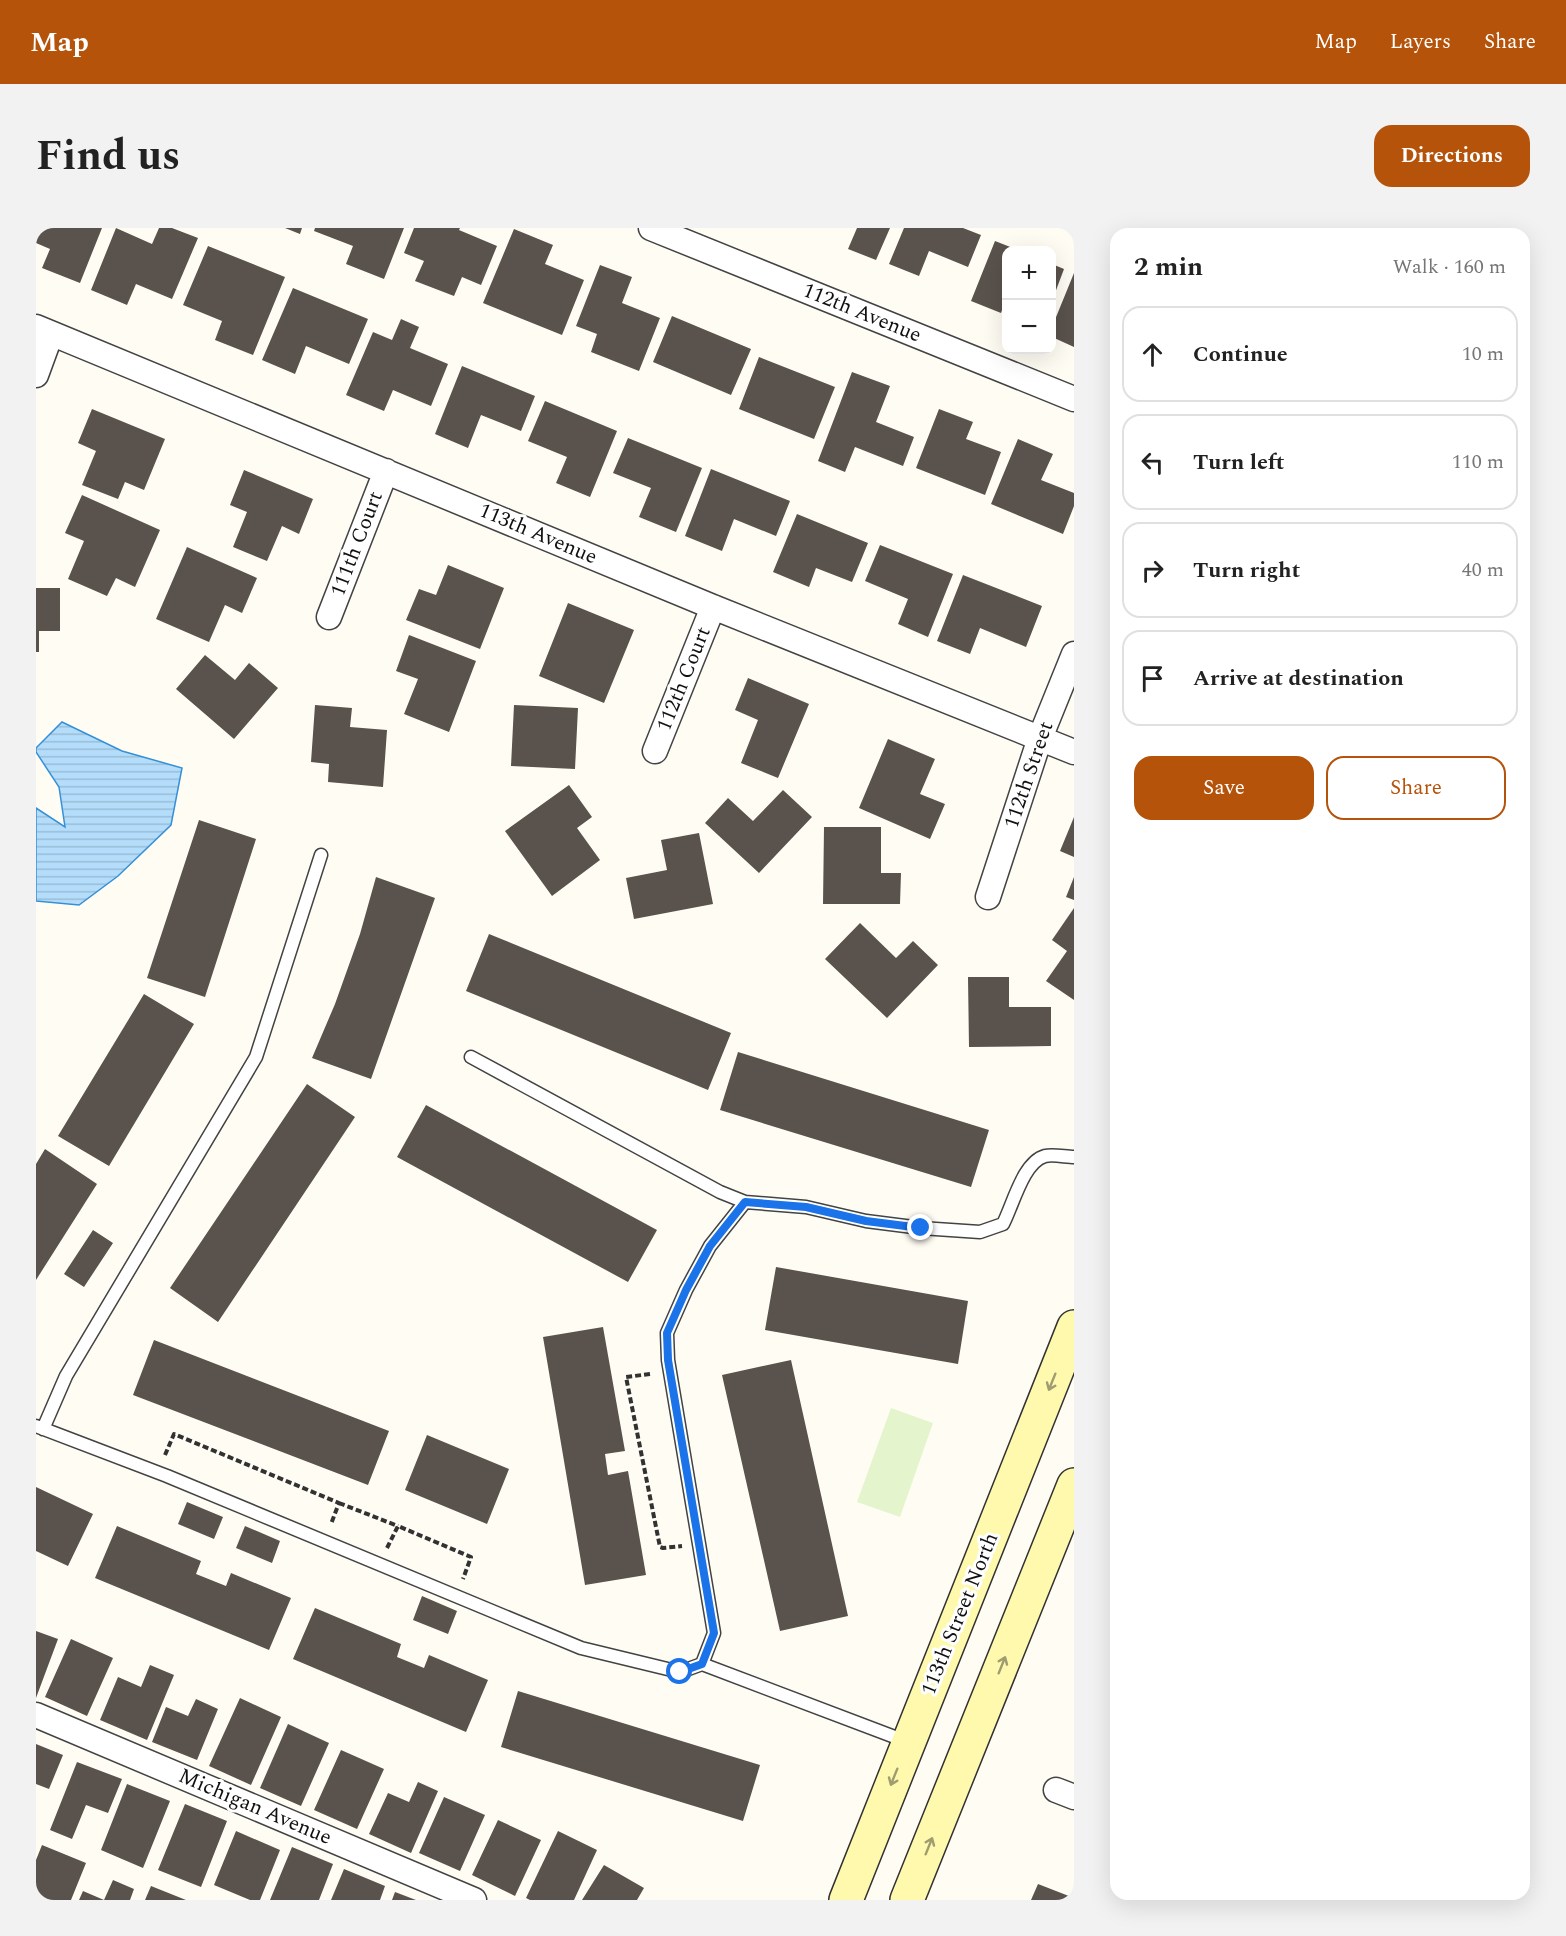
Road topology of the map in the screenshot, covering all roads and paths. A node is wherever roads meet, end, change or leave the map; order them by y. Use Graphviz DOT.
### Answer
graph roads {
  1 [pos="651,228"];
  2 [pos="44,331"];
  3 [pos="36,375"];
  4 [pos="1074,399"];
  5 [pos="386,471"];
  6 [pos="713,607"];
  7 [pos="328,617"];
  8 [pos="1074,654"];
  9 [pos="1040,738"];
  10 [pos="655,751"];
  11 [pos="1074,752"];
  12 [pos="321,855"];
  13 [pos="988,897"];
  14 [pos="471,1057"];
  15 [pos="1074,1157"];
  16 [pos="745,1202"];
  17 [pos="1074,1328"];
  18 [pos="670,1372"];
  19 [pos="39,1428"];
  20 [pos="156,1456"];
  21 [pos="1074,1485"];
  22 [pos="339,1503"];
  23 [pos="398,1526"];
  24 [pos="339,1529"];
  25 [pos="378,1545"];
  26 [pos="684,1546"];
  27 [pos="473,1583"];
  28 [pos="702,1664"];
  29 [pos="36,1715"];
  30 [pos="909,1742"];
  31 [pos="474,1900"];
  32 [pos="846,1900"];
  33 [pos="907,1900"];
  1 -- 4 [label="street, 112th Avenue"];
  2 -- 3 [label="street"];
  2 -- 5 [label="street, 113th Avenue"];
  5 -- 6 [label="street, 113th Avenue"];
  5 -- 7 [label="street, 111th Court"];
  6 -- 9 [label="street, 113th Avenue"];
  6 -- 10 [label="street, 112th Court"];
  8 -- 9 [label="street, 112th Street"];
  9 -- 11 [label="street, 113th Avenue"];
  9 -- 13 [label="street, 112th Street"];
  12 -- 19 [label="lane"];
  14 -- 16 [label="lane"];
  15 -- 16 [label="lane"];
  16 -- 18 [label="lane"];
  17 -- 30 [label="main road, 113th Street North, one-way"];
  18 -- 26 [label="path"];
  18 -- 28 [label="lane"];
  19 -- 28 [label="lane"];
  20 -- 22 [label="path"];
  33 -- 21 [label="main road, one-way"];
  22 -- 23 [label="path"];
  22 -- 24 [label="path"];
  23 -- 25 [label="path"];
  23 -- 27 [label="path"];
  28 -- 30 [label="lane"];
  29 -- 31 [label="street, Michigan Avenue"];
  30 -- 32 [label="main road, 113th Street North, one-way"];
}
